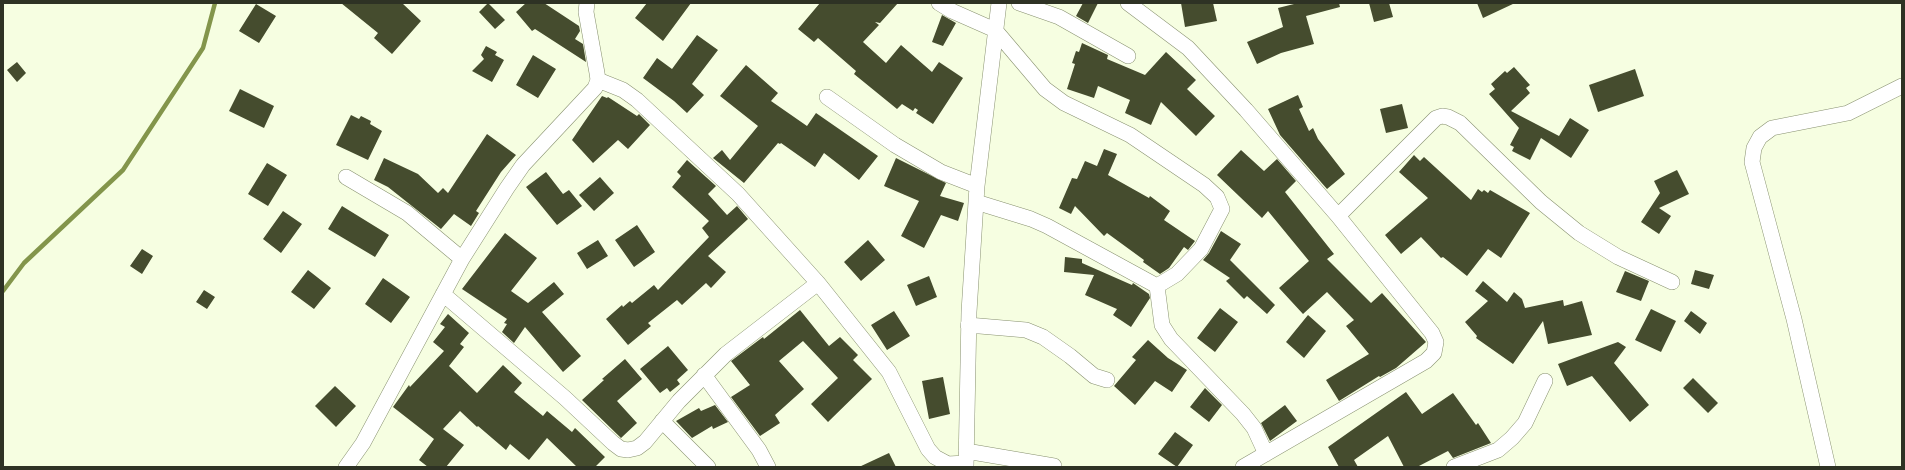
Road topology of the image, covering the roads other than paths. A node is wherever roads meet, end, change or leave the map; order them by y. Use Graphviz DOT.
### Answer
graph roads {
  1 [pos="586,3"];
  2 [pos="939,3"];
  3 [pos="1000,3"];
  4 [pos="1019,3"];
  5 [pos="1128,3"];
  6 [pos="995,30"];
  7 [pos="1128,56"];
  8 [pos="598,80"];
  9 [pos="1902,86"];
  10 [pos="827,97"];
  11 [pos="346,177"];
  12 [pos="977,186"];
  13 [pos="976,202"];
  14 [pos="1338,216"];
  15 [pos="462,259"];
  16 [pos="1672,282"];
  17 [pos="818,283"];
  18 [pos="1157,286"];
  19 [pos="443,294"];
  20 [pos="968,326"];
  21 [pos="704,375"];
  22 [pos="1107,380"];
  23 [pos="1545,381"];
  24 [pos="662,421"];
  25 [pos="1266,454"];
  26 [pos="966,460"];
  27 [pos="1054,466"];
  28 [pos="346,467"];
  29 [pos="708,467"];
  30 [pos="768,467"];
  31 [pos="1243,467"];
  32 [pos="1454,467"];
  33 [pos="1828,467"];
  1 -- 8 [label="street"];
  2 -- 6 [label="street"];
  3 -- 6 [label="street"];
  4 -- 7 [label="street"];
  5 -- 14 [label="street"];
  6 -- 12 [label="street"];
  6 -- 18 [label="street"];
  8 -- 15 [label="street"];
  8 -- 17 [label="street"];
  9 -- 33 [label="street"];
  10 -- 12 [label="street"];
  11 -- 15 [label="street"];
  12 -- 13 [label="street"];
  13 -- 18 [label="street"];
  13 -- 20 [label="street"];
  14 -- 16 [label="street"];
  14 -- 25 [label="street"];
  15 -- 19 [label="street"];
  17 -- 21 [label="street"];
  17 -- 26 [label="street"];
  18 -- 25 [label="street"];
  19 -- 24 [label="street"];
  19 -- 28 [label="street"];
  20 -- 22 [label="street"];
  20 -- 26 [label="street"];
  21 -- 24 [label="street"];
  21 -- 30 [label="street"];
  23 -- 32 [label="street"];
  24 -- 29 [label="street"];
  25 -- 31 [label="street"];
  26 -- 27 [label="street"];
}
